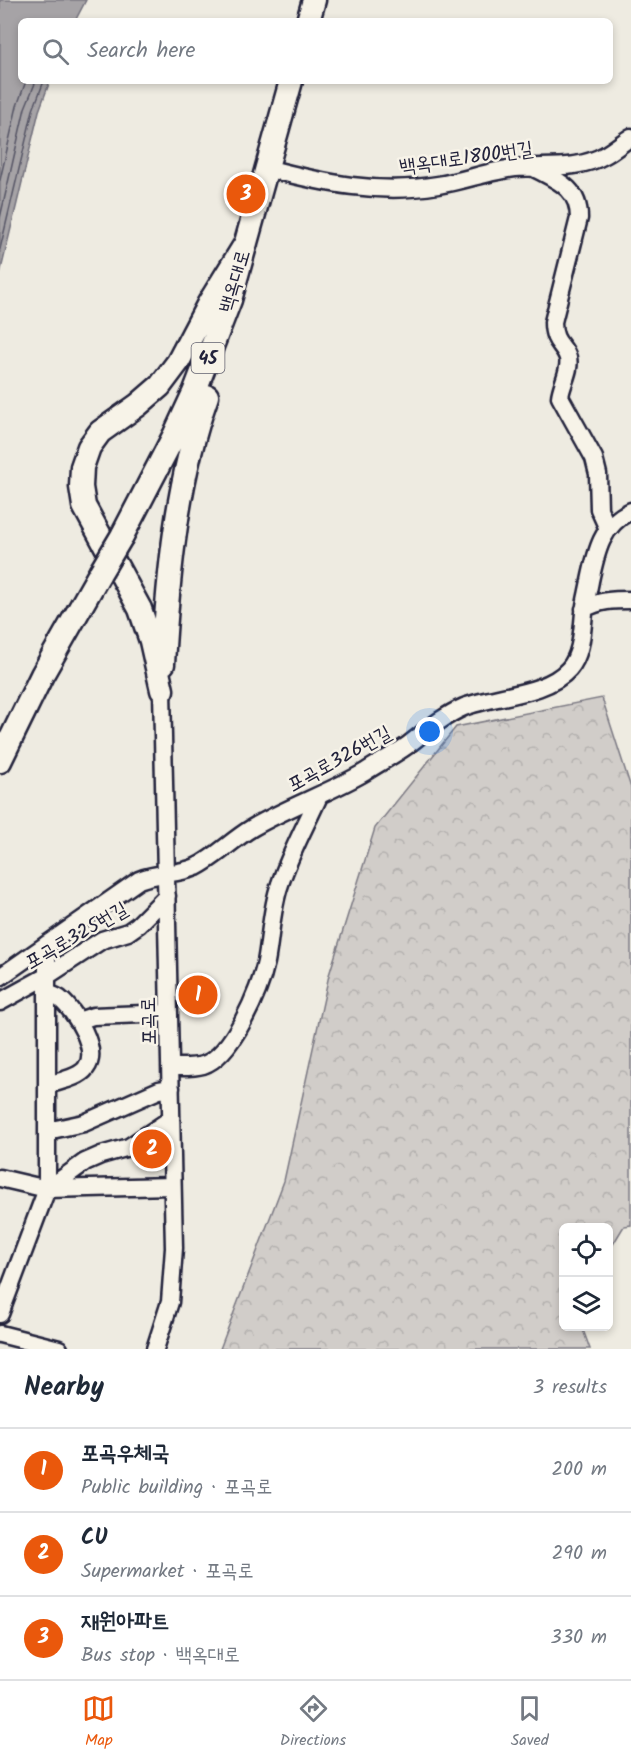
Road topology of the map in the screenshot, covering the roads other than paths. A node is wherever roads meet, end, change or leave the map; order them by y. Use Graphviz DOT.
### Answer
graph roads {
  1 [pos="314,0"];
  2 [pos="309,18"];
  3 [pos="290,84"];
  4 [pos="631,137"];
  5 [pos="532,167"];
  6 [pos="266,168"];
  7 [pos="246,243"];
  8 [pos="631,511"];
  9 [pos="608,529"];
  10 [pos="631,600"];
  11 [pos="584,609"];
  12 [pos="162,690"];
  13 [pos="0,761"];
  14 [pos="319,796"];
  15 [pos="167,874"];
  16 [pos="167,896"];
  17 [pos="47,944"];
  18 [pos="0,977"];
  19 [pos="47,985"];
  20 [pos="0,1002"];
  21 [pos="169,1013"];
  22 [pos="78,1021"];
  23 [pos="170,1067"];
  24 [pos="48,1085"];
  25 [pos="171,1088"];
  26 [pos="171,1119"];
  27 [pos="47,1131"];
  28 [pos="0,1178"];
  29 [pos="172,1186"];
  30 [pos="47,1189"];
  31 [pos="0,1314"];
  32 [pos="0,1334"];
  33 [pos="32,1346"];
  34 [pos="59,1349"];
  35 [pos="155,1349"];
  1 -- 2 [label="main road"];
  3 -- 6 [label="main road, 백옥대로 / 45"];
  4 -- 5 [label="street, 백옥대로1800번길"];
  5 -- 6 [label="street, 백옥대로1800번길"];
  5 -- 9 [label="street"];
  6 -- 7 [label="main road, 백옥대로 / 45"];
  7 -- 12 [label="main road"];
  7 -- 12 [label="main road"];
  7 -- 13 [label="main road, 백옥대로 / 45, bridge"];
  8 -- 9 [label="street, 포곡로326번길"];
  9 -- 11 [label="street, 포곡로326번길"];
  10 -- 11 [label="street"];
  11 -- 14 [label="street, 포곡로326번길"];
  12 -- 15 [label="street, 포곡로"];
  14 -- 15 [label="street, 포곡로326번길"];
  14 -- 23 [label="street"];
  15 -- 16 [label="street, 포곡로"];
  15 -- 17 [label="street, 포곡로326번길"];
  16 -- 19 [label="street, 포곡로325번길"];
  16 -- 21 [label="street, 포곡로"];
  17 -- 18 [label="street, 포곡로326번길"];
  17 -- 19 [label="street"];
  19 -- 20 [label="street, 포곡로325번길"];
  19 -- 22 [label="street"];
  19 -- 24 [label="street"];
  21 -- 22 [label="street"];
  21 -- 23 [label="street, 포곡로"];
  22 -- 24 [label="street"];
  23 -- 25 [label="street, 포곡로"];
  24 -- 27 [label="street"];
  25 -- 26 [label="street, 포곡로"];
  25 -- 27 [label="street"];
  26 -- 29 [label="street, 포곡로"];
  26 -- 30 [label="street"];
  27 -- 30 [label="street"];
  28 -- 30 [label="street"];
  29 -- 30 [label="street"];
  29 -- 35 [label="street, 포곡로"];
  30 -- 31 [label="street"];
  32 -- 33 [label="street"];
  33 -- 34 [label="street"];
}
